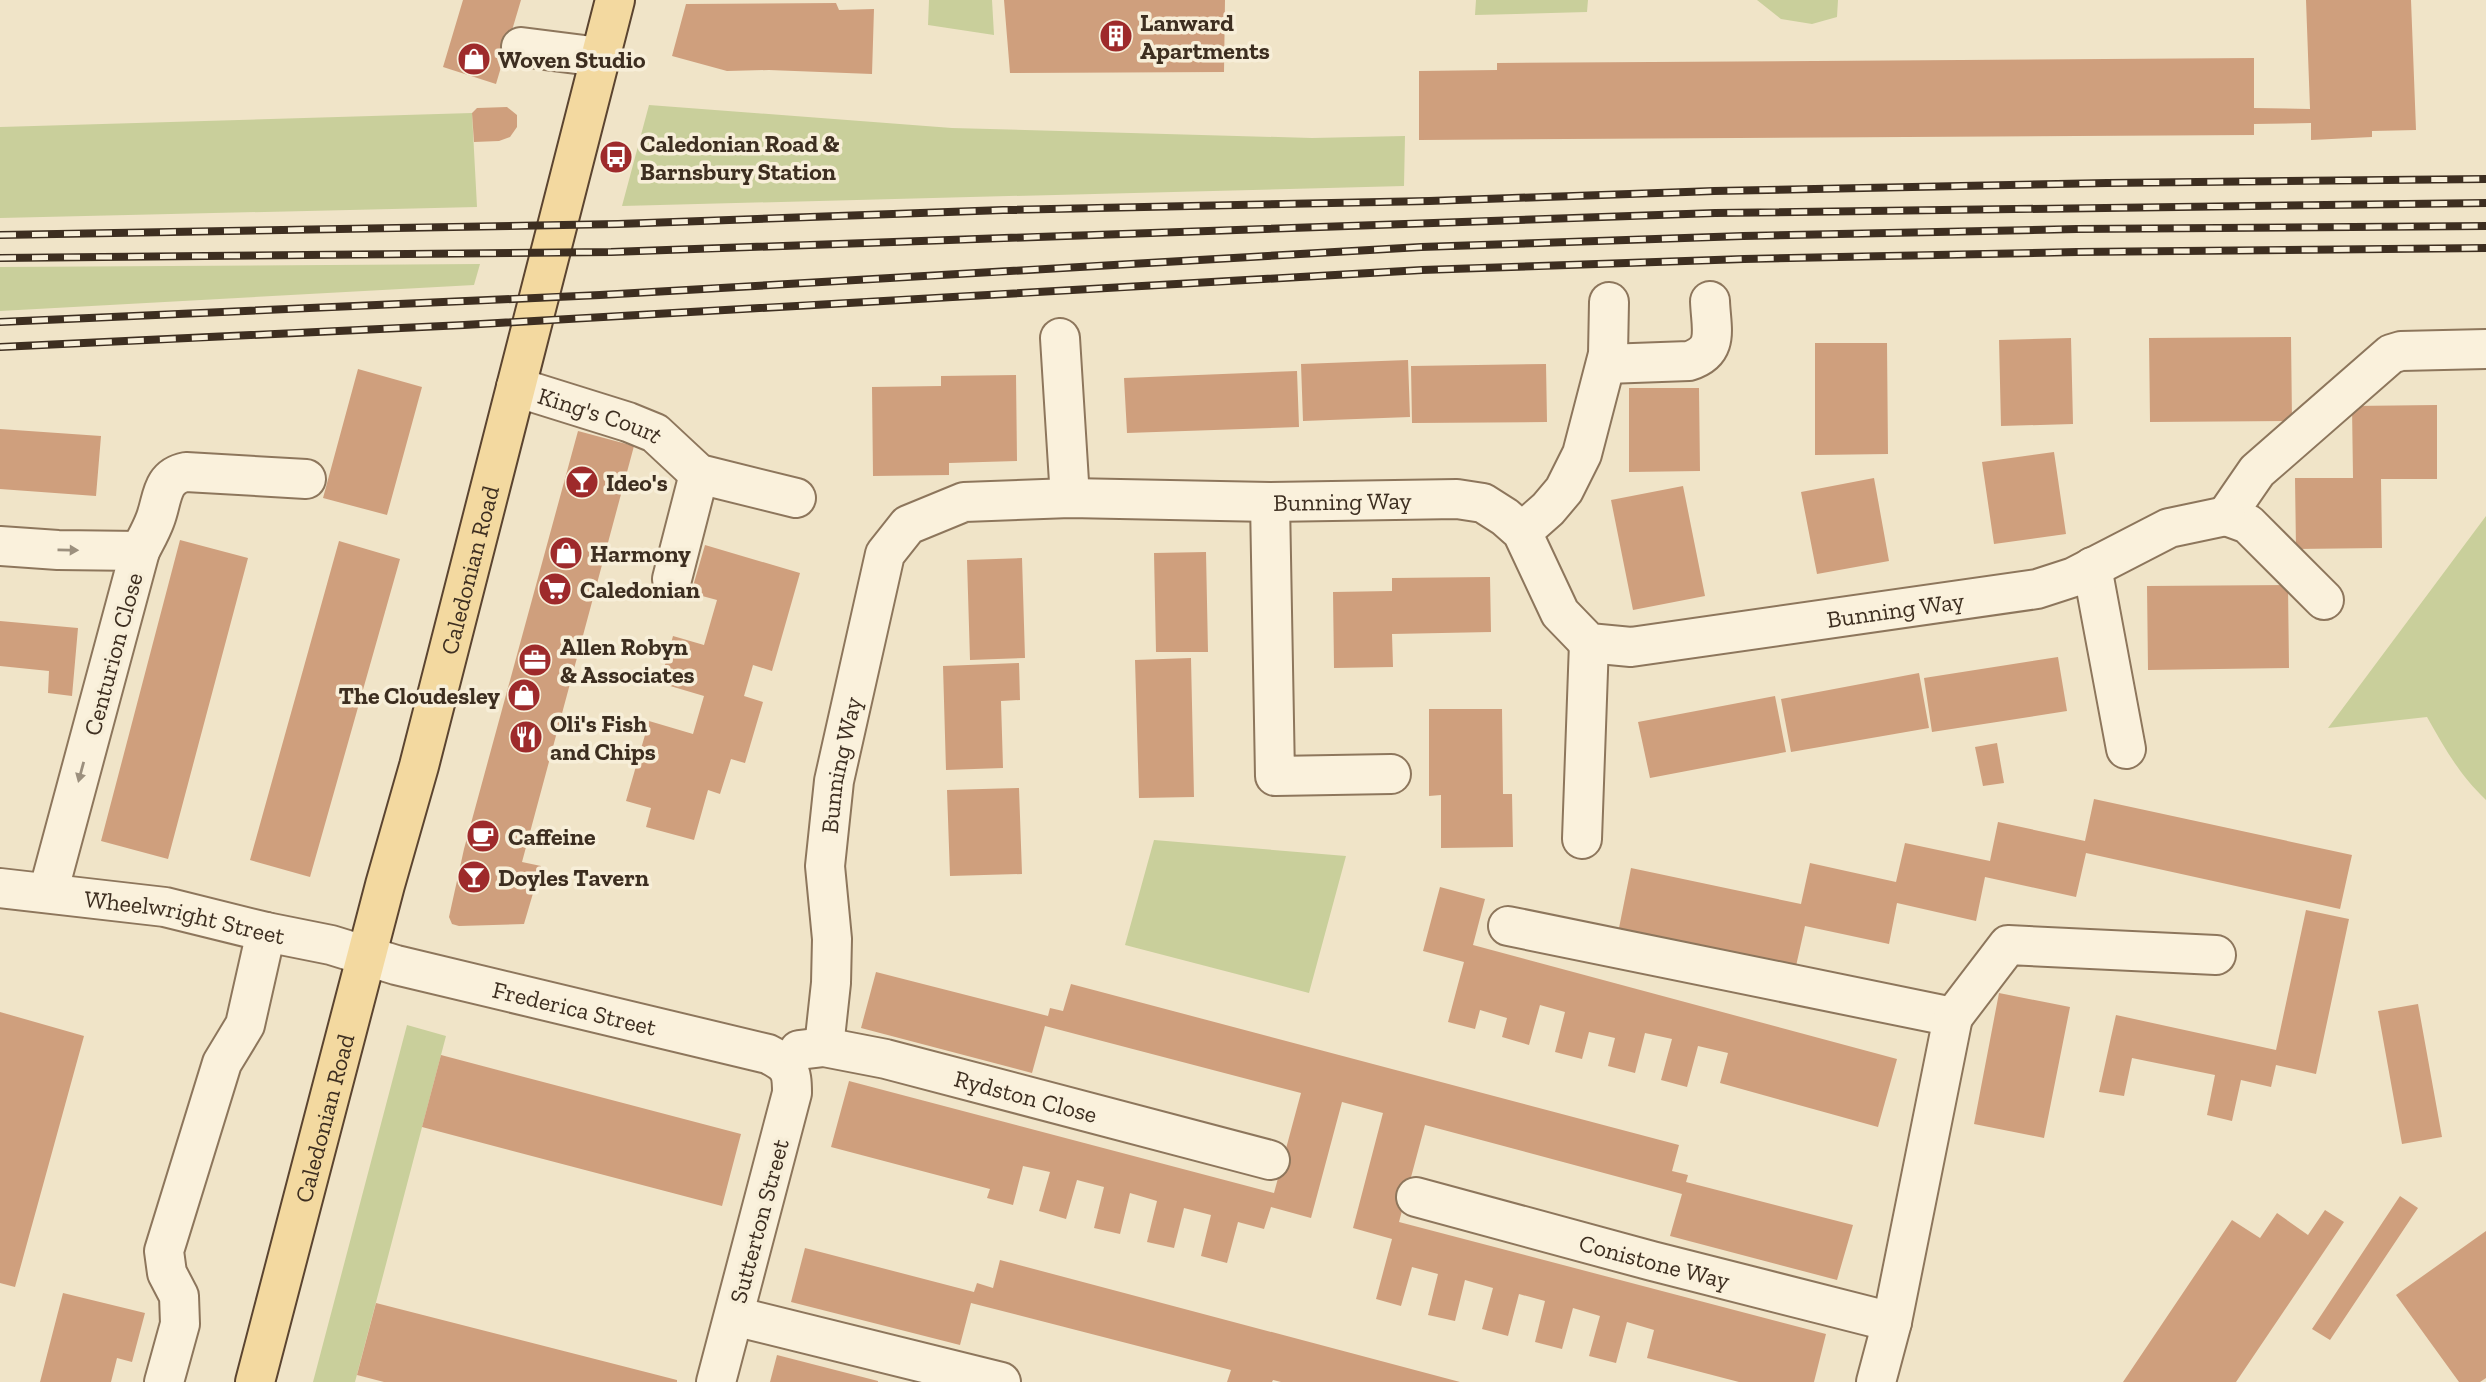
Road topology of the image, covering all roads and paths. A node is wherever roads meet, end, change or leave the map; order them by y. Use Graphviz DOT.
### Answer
graph roads {
  1 [pos="615,0"];
  2 [pos="521,47"];
  3 [pos="600,57"];
  4 [pos="1710,301"];
  5 [pos="1609,302"];
  6 [pos="1060,338"];
  7 [pos="2486,349"];
  8 [pos="1606,365"];
  9 [pos="516,387"];
  10 [pos="699,474"];
  11 [pos="306,479"];
  12 [pos="796,498"];
  13 [pos="1070,498"];
  14 [pos="1270,502"];
  15 [pos="2227,516"];
  16 [pos="1522,532"];
  17 [pos="0,546"];
  18 [pos="141,551"];
  19 [pos="2092,567"];
  20 [pos="672,579"];
  21 [pos="2325,600"];
  22 [pos="1589,643"];
  23 [pos="2126,749"];
  24 [pos="1391,774"];
  25 [pos="1582,839"];
  26 [pos="0,888"];
  27 [pos="48,893"];
  28 [pos="1508,926"];
  29 [pos="266,932"];
  30 [pos="2216,955"];
  31 [pos="367,956"];
  32 [pos="1953,1017"];
  33 [pos="824,1047"];
  34 [pos="782,1061"];
  35 [pos="1270,1160"];
  36 [pos="1416,1197"];
  37 [pos="734,1316"];
  38 [pos="1892,1322"];
  39 [pos="164,1382"];
  40 [pos="255,1382"];
  41 [pos="716,1382"];
  42 [pos="1001,1382"];
  43 [pos="1876,1382"];
  1 -- 3 [label="main road, Caledonian Road"];
  2 -- 3 [label="street"];
  3 -- 9 [label="main road, Caledonian Road"];
  4 -- 8 [label="street"];
  5 -- 8 [label="street"];
  6 -- 13 [label="street"];
  7 -- 15 [label="street"];
  8 -- 16 [label="street"];
  9 -- 10 [label="street, King's Court"];
  9 -- 31 [label="main road, Caledonian Road"];
  10 -- 12 [label="street, King's Court"];
  10 -- 20 [label="street"];
  11 -- 18 [label="street"];
  13 -- 14 [label="street, Bunning Way"];
  13 -- 33 [label="street, Bunning Way"];
  14 -- 16 [label="street, Bunning Way"];
  14 -- 24 [label="street"];
  15 -- 19 [label="street, Bunning Way"];
  15 -- 21 [label="street"];
  16 -- 22 [label="street, Bunning Way"];
  17 -- 18 [label="street, Centurion Close, one-way"];
  18 -- 27 [label="street, Centurion Close, one-way"];
  19 -- 22 [label="street, Bunning Way"];
  19 -- 23 [label="street"];
  22 -- 25 [label="street"];
  26 -- 27 [label="street, Wheelwright Street"];
  27 -- 29 [label="street, Wheelwright Street"];
  28 -- 32 [label="street"];
  29 -- 31 [label="street, Wheelwright Street"];
  29 -- 39 [label="street"];
  30 -- 32 [label="street"];
  31 -- 34 [label="street, Frederica Street"];
  31 -- 40 [label="main road, Caledonian Road"];
  32 -- 38 [label="street"];
  33 -- 34 [label="street, Rydston Close"];
  33 -- 35 [label="street, Rydston Close"];
  34 -- 37 [label="street, Sutterton Street"];
  36 -- 38 [label="street, Conistone Way"];
  37 -- 41 [label="street, Sutterton Street"];
  37 -- 42 [label="street"];
  38 -- 43 [label="street"];
}
